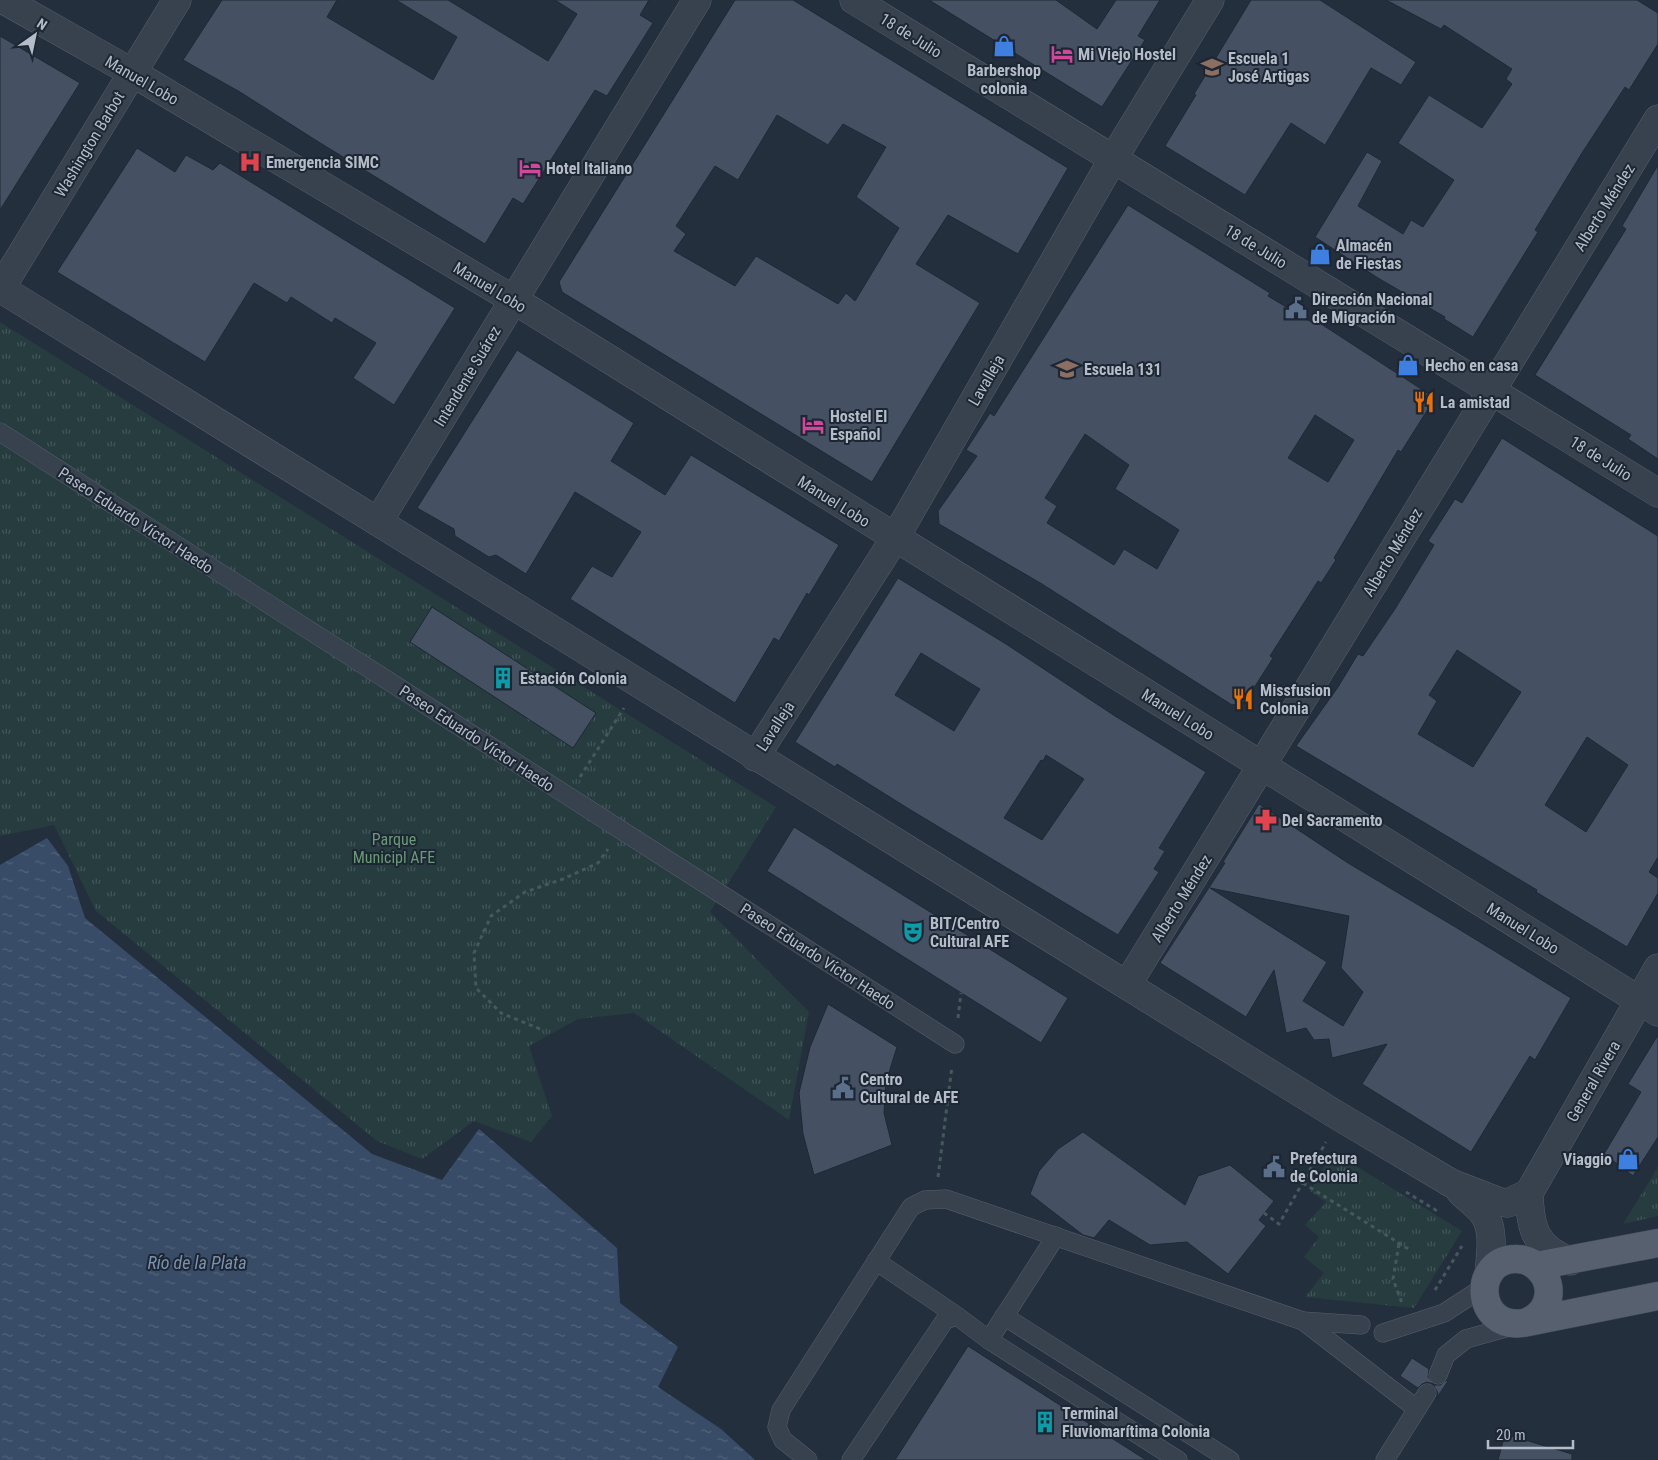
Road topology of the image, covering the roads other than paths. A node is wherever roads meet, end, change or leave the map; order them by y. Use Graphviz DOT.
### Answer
graph roads {
  1 [pos="4,0"];
  2 [pos="177,0"];
  3 [pos="697,0"];
  4 [pos="854,0"];
  5 [pos="1210,0"];
  6 [pos="132,73"];
  7 [pos="1658,119"];
  8 [pos="1113,159"];
  9 [pos="0,289"];
  10 [pos="514,300"];
  11 [pos="1491,390"];
  12 [pos="0,432"];
  13 [pos="1658,493"];
  14 [pos="378,522"];
  15 [pos="895,538"];
  16 [pos="755,757"];
  17 [pos="1262,766"];
  18 [pos="1658,968"];
  19 [pos="1127,986"];
  20 [pos="1649,1006"];
  21 [pos="955,1044"];
  22 [pos="1451,1183"];
  23 [pos="1530,1193"];
  24 [pos="1056,1236"];
  25 [pos="1658,1243"];
  26 [pos="876,1261"];
  27 [pos="1570,1261"];
  28 [pos="1536,1266"];
  29 [pos="1487,1281"];
  30 [pos="1658,1296"];
  31 [pos="957,1316"];
  32 [pos="1004,1316"];
  33 [pos="1302,1321"];
  34 [pos="1524,1323"];
  35 [pos="1361,1325"];
  36 [pos="1383,1333"];
  37 [pos="989,1340"];
  38 [pos="1438,1375"];
  39 [pos="1427,1393"];
  40 [pos="1417,1409"];
  41 [pos="808,1460"];
  42 [pos="851,1460"];
  43 [pos="1178,1460"];
  44 [pos="1230,1460"];
  45 [pos="1385,1460"];
  1 -- 6 [label="street, Manuel Lobo"];
  2 -- 6 [label="street, Washington Barbot"];
  3 -- 10 [label="street, Intendente Suárez"];
  4 -- 8 [label="street, 18 de Julio"];
  5 -- 8 [label="street, Lavalleja"];
  6 -- 9 [label="street, Washington Barbot"];
  6 -- 10 [label="street, Manuel Lobo"];
  7 -- 11 [label="street, Alberto Méndez"];
  8 -- 11 [label="street, 18 de Julio"];
  8 -- 15 [label="street, Lavalleja"];
  9 -- 14 [label="street"];
  10 -- 14 [label="street, Intendente Suárez"];
  10 -- 15 [label="street, Manuel Lobo"];
  11 -- 13 [label="street, 18 de Julio"];
  11 -- 17 [label="street, Alberto Méndez"];
  12 -- 21 [label="lane, Paseo Eduardo Víctor Haedo"];
  14 -- 16 [label="street"];
  15 -- 16 [label="street, Lavalleja"];
  15 -- 17 [label="street, Manuel Lobo"];
  16 -- 19 [label="street"];
  17 -- 19 [label="street, Alberto Méndez"];
  17 -- 20 [label="street, Manuel Lobo"];
  18 -- 20 [label="street, General Rivera"];
  19 -- 22 [label="street"];
  20 -- 23 [label="street, General Rivera"];
  22 -- 23 [label="street"];
  22 -- 29 [label="street"];
  23 -- 27 [label="street"];
  24 -- 26 [label="lane"];
  24 -- 32 [label="lane"];
  24 -- 33 [label="lane"];
  25 -- 27 [label="main road"];
  26 -- 31 [label="lane"];
  26 -- 41 [label="lane"];
  27 -- 28 [label="main road"];
  28 -- 29 [label="main road"];
  28 -- 34 [label="main road"];
  29 -- 34 [label="main road"];
  29 -- 36 [label="lane"];
  30 -- 34 [label="main road"];
  31 -- 37 [label="lane"];
  31 -- 42 [label="lane"];
  32 -- 37 [label="lane"];
  32 -- 44 [label="lane"];
  33 -- 35 [label="lane"];
  33 -- 40 [label="lane"];
  34 -- 38 [label="lane"];
  37 -- 43 [label="lane"];
  39 -- 40 [label="lane"];
  40 -- 45 [label="lane"];
}
